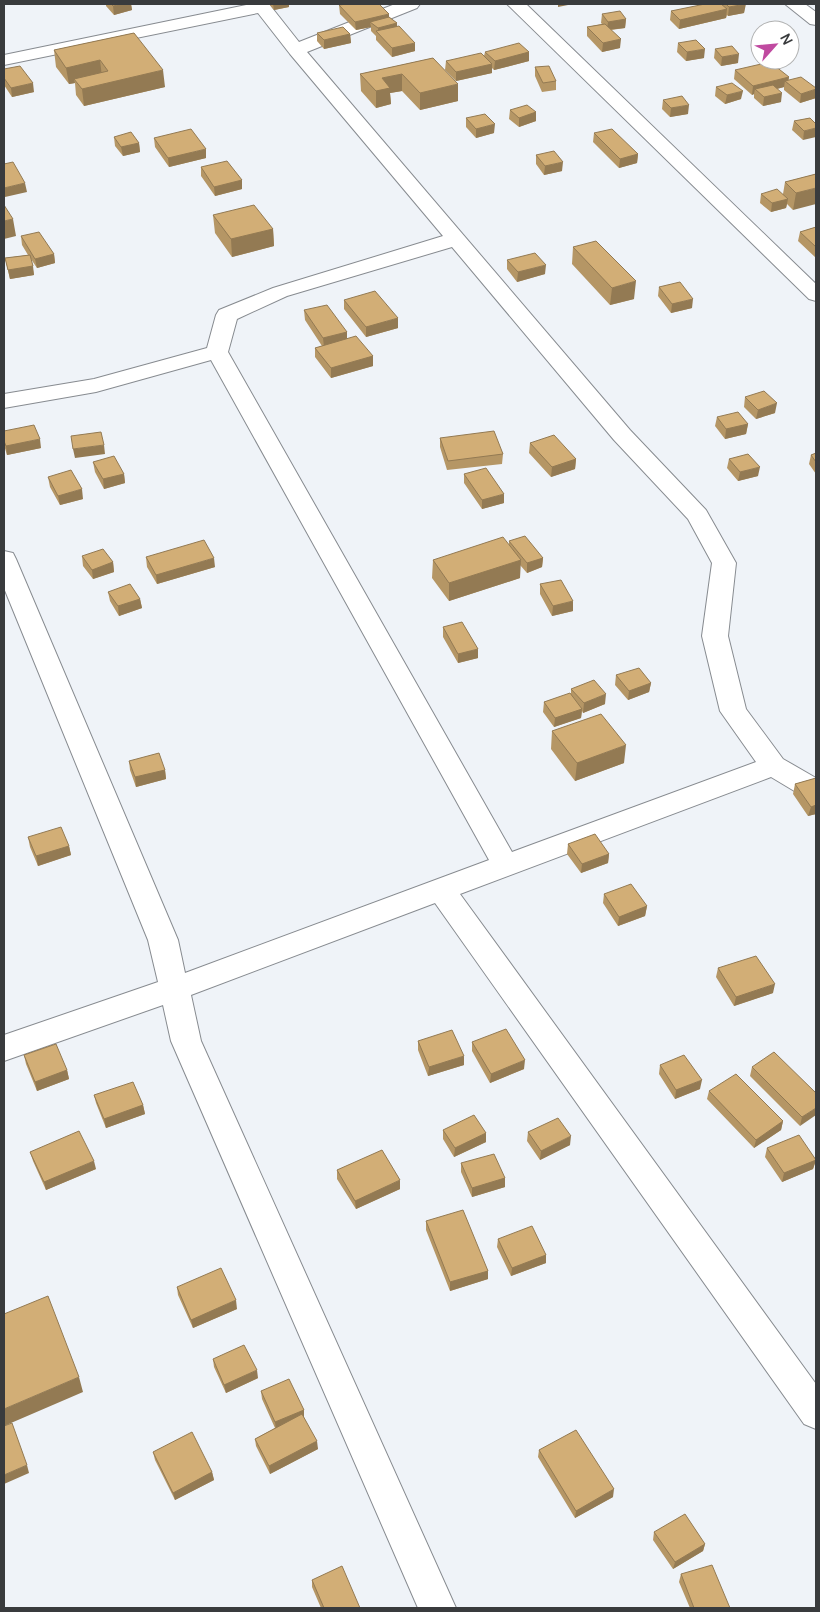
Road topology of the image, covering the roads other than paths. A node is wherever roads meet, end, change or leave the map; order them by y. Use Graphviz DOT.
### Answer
graph roads {
  1 [pos="411,4"];
  2 [pos="516,4"];
  3 [pos="794,4"];
  4 [pos="261,5"];
  5 [pos="816,20"];
  6 [pos="296,50"];
  7 [pos="4,60"];
  8 [pos="456,239"];
  9 [pos="816,295"];
  10 [pos="217,352"];
  11 [pos="4,402"];
  12 [pos="4,559"];
  13 [pos="773,766"];
  14 [pos="816,790"];
  15 [pos="506,866"];
  16 [pos="442,890"];
  17 [pos="174,989"];
  18 [pos="4,1048"];
  19 [pos="816,1412"];
  20 [pos="438,1608"];
  1 -- 6 [label="street"];
  2 -- 9 [label="street"];
  3 -- 5 [label="street"];
  4 -- 6 [label="street"];
  4 -- 7 [label="street"];
  6 -- 8 [label="street"];
  8 -- 10 [label="street"];
  8 -- 13 [label="street"];
  10 -- 11 [label="street"];
  10 -- 15 [label="street"];
  12 -- 17 [label="street"];
  13 -- 14 [label="street"];
  13 -- 15 [label="street"];
  15 -- 16 [label="street"];
  16 -- 17 [label="street"];
  16 -- 19 [label="street"];
  17 -- 18 [label="street"];
  17 -- 20 [label="street"];
}
